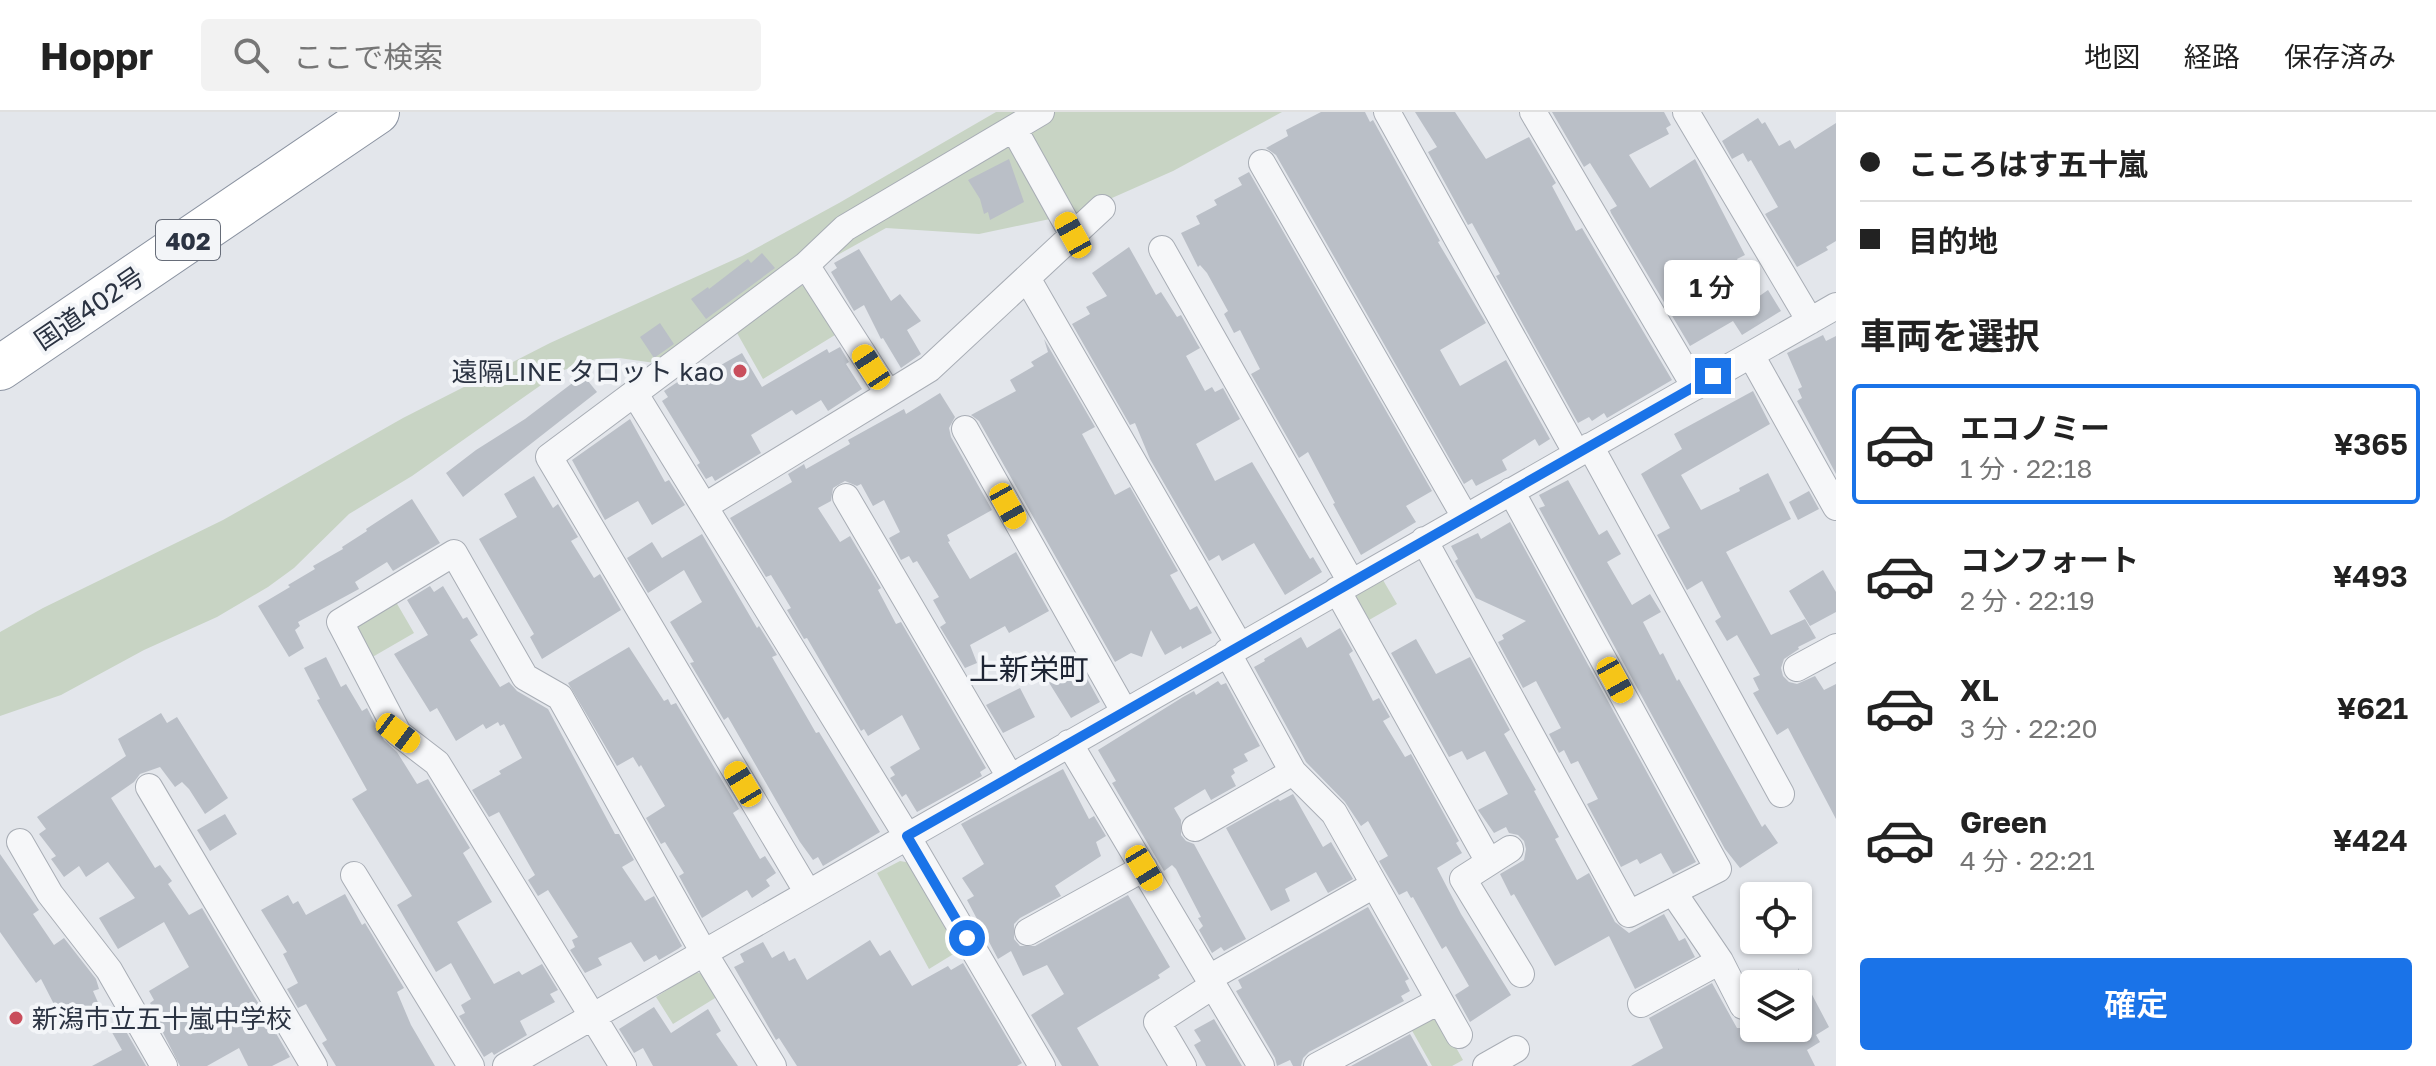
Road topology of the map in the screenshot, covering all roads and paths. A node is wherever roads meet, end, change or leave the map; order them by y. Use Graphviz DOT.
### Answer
graph roads {
  1 [pos="377,112"];
  2 [pos="1041,112"];
  3 [pos="1387,112"];
  4 [pos="1533,112"];
  5 [pos="1686,112"];
  6 [pos="1014,129"];
  7 [pos="1262,163"];
  8 [pos="1102,208"];
  9 [pos="1073,235"];
  10 [pos="1162,249"];
  11 [pos="806,265"];
  12 [pos="1027,278"];
  13 [pos="1836,306"];
  14 [pos="1810,321"];
  15 [pos="1751,355"];
  16 [pos="0,368"];
  17 [pos="1695,387"];
  18 [pos="888,393"];
  19 [pos="635,394"];
  20 [pos="965,429"];
  21 [pos="1583,450"];
  22 [pos="1511,491"];
  23 [pos="846,497"];
  24 [pos="705,506"];
  25 [pos="1836,507"];
  26 [pos="1465,517"];
  27 [pos="1424,540"];
  28 [pos="1344,586"];
  29 [pos="1836,647"];
  30 [pos="1233,649"];
  31 [pos="1797,668"];
  32 [pos="1124,711"];
  33 [pos="1069,743"];
  34 [pos="1293,772"];
  35 [pos="1010,777"];
  36 [pos="149,787"];
  37 [pos="1781,794"];
  38 [pos="1195,828"];
  39 [pos="907,836"];
  40 [pos="20,842"];
  41 [pos="1144,868"];
  42 [pos="354,875"];
  43 [pos="1374,885"];
  44 [pos="1673,892"];
  45 [pos="808,893"];
  46 [pos="1028,932"];
  47 [pos="704,953"];
  48 [pos="1720,961"];
  49 [pos="1521,974"];
  50 [pos="1211,982"];
  51 [pos="1740,1000"];
  52 [pos="1439,1001"];
  53 [pos="1641,1004"];
  54 [pos="591,1016"];
  55 [pos="1459,1035"];
  56 [pos="1516,1049"];
  57 [pos="164,1066"];
  58 [pos="314,1066"];
  59 [pos="471,1066"];
  60 [pos="506,1066"];
  61 [pos="623,1066"];
  62 [pos="773,1066"];
  63 [pos="1042,1066"];
  64 [pos="1183,1066"];
  65 [pos="1261,1066"];
  66 [pos="1317,1066"];
  67 [pos="1486,1066"];
  1 -- 16 [label="highway, 国道402号 / 402"];
  2 -- 6 [label="street"];
  3 -- 21 [label="street"];
  4 -- 17 [label="street"];
  5 -- 14 [label="street"];
  6 -- 9 [label="street"];
  6 -- 11 [label="street"];
  7 -- 26 [label="street"];
  8 -- 9 [label="street"];
  9 -- 12 [label="street"];
  10 -- 28 [label="street"];
  11 -- 18 [label="street"];
  11 -- 19 [label="street"];
  12 -- 18 [label="street"];
  12 -- 30 [label="street"];
  13 -- 14 [label="street"];
  14 -- 15 [label="street"];
  15 -- 17 [label="street"];
  15 -- 25 [label="street"];
  17 -- 21 [label="street"];
  18 -- 24 [label="street"];
  19 -- 24 [label="street"];
  19 -- 45 [label="street"];
  20 -- 32 [label="street"];
  21 -- 22 [label="street"];
  21 -- 37 [label="street"];
  22 -- 26 [label="street"];
  22 -- 44 [label="street"];
  23 -- 35 [label="street"];
  24 -- 39 [label="street"];
  26 -- 27 [label="street"];
  27 -- 28 [label="street"];
  27 -- 44 [label="street"];
  28 -- 30 [label="street"];
  28 -- 49 [label="street"];
  29 -- 31 [label="street"];
  30 -- 32 [label="street"];
  30 -- 34 [label="street"];
  32 -- 33 [label="street"];
  33 -- 35 [label="street"];
  33 -- 41 [label="street"];
  34 -- 38 [label="street"];
  34 -- 43 [label="street"];
  35 -- 39 [label="street"];
  36 -- 58 [label="street"];
  39 -- 45 [label="street"];
  39 -- 63 [label="street"];
  40 -- 57 [label="street"];
  41 -- 46 [label="street"];
  41 -- 50 [label="street"];
  42 -- 59 [label="street"];
  43 -- 50 [label="street"];
  43 -- 52 [label="street"];
  44 -- 48 [label="street"];
  45 -- 47 [label="street"];
  47 -- 54 [label="street"];
  47 -- 54 [label="street"];
  47 -- 62 [label="street"];
  48 -- 51 [label="street"];
  48 -- 53 [label="street"];
  50 -- 64 [label="street"];
  50 -- 65 [label="street"];
  52 -- 55 [label="street"];
  52 -- 66 [label="street"];
  54 -- 60 [label="street"];
  54 -- 61 [label="street"];
  56 -- 67 [label="street"];
}
